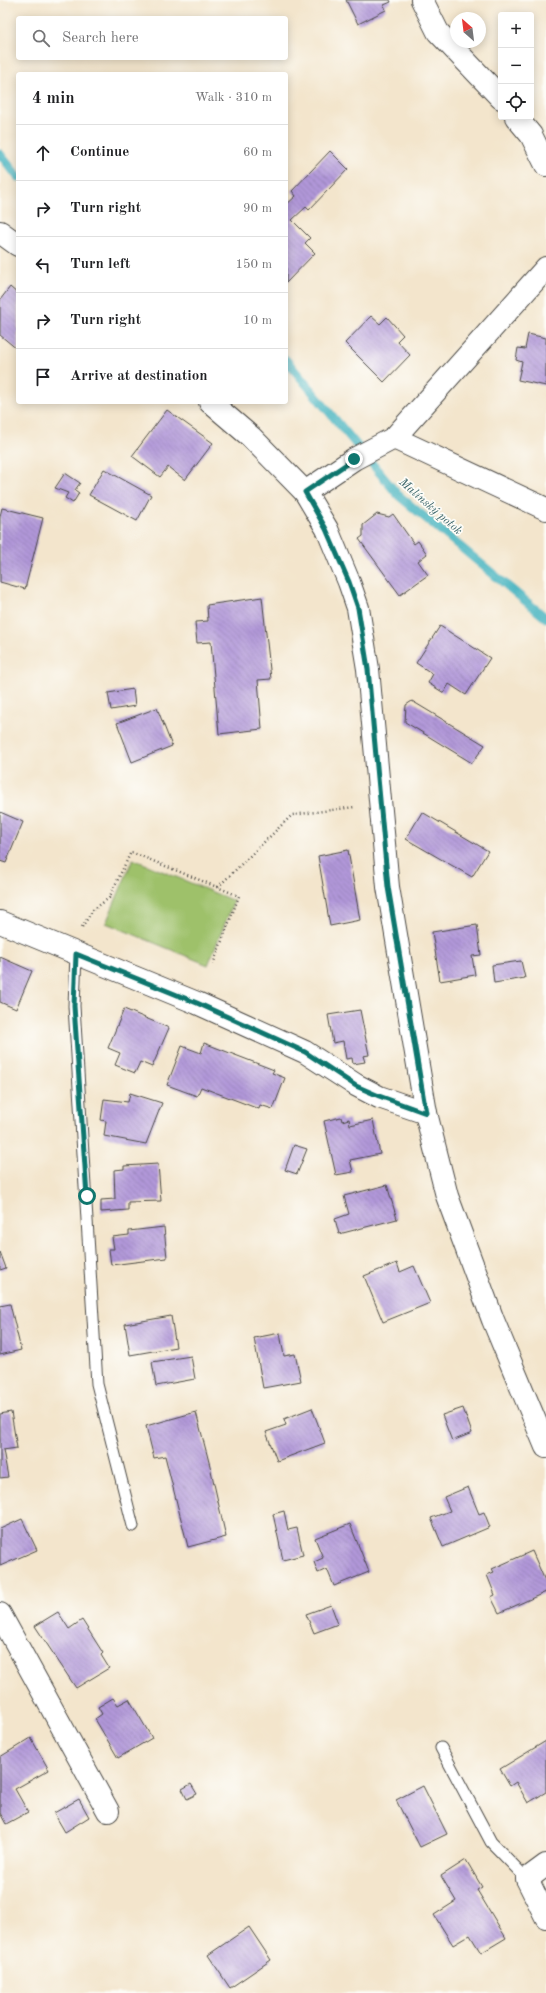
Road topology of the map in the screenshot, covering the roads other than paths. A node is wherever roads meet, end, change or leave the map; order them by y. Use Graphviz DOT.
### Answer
graph roads {
  1 [pos="422,0"];
  2 [pos="498,95"];
  3 [pos="518,120"];
  4 [pos="546,165"];
  5 [pos="0,232"];
  6 [pos="16,244"];
  7 [pos="546,268"];
  8 [pos="212,404"];
  9 [pos="385,442"];
  10 [pos="305,492"];
  11 [pos="546,509"];
  12 [pos="0,922"];
  13 [pos="74,953"];
  14 [pos="426,1113"];
  15 [pos="546,1447"];
  16 [pos="133,1526"];
  17 [pos="0,1614"];
  18 [pos="442,1748"];
  19 [pos="108,1811"];
  20 [pos="546,1865"];
  21 [pos="527,1879"];
  22 [pos="546,1917"];
  1 -- 2 [label="street"];
  3 -- 4 [label="street"];
  5 -- 6 [label="street"];
  7 -- 9 [label="street"];
  8 -- 10 [label="street"];
  9 -- 10 [label="street"];
  9 -- 11 [label="street"];
  10 -- 14 [label="street"];
  12 -- 13 [label="street"];
  13 -- 14 [label="street"];
  13 -- 16 [label="lane"];
  14 -- 15 [label="street"];
  17 -- 19 [label="street"];
  18 -- 21 [label="lane"];
  20 -- 21 [label="street"];
  21 -- 22 [label="street"];
}
